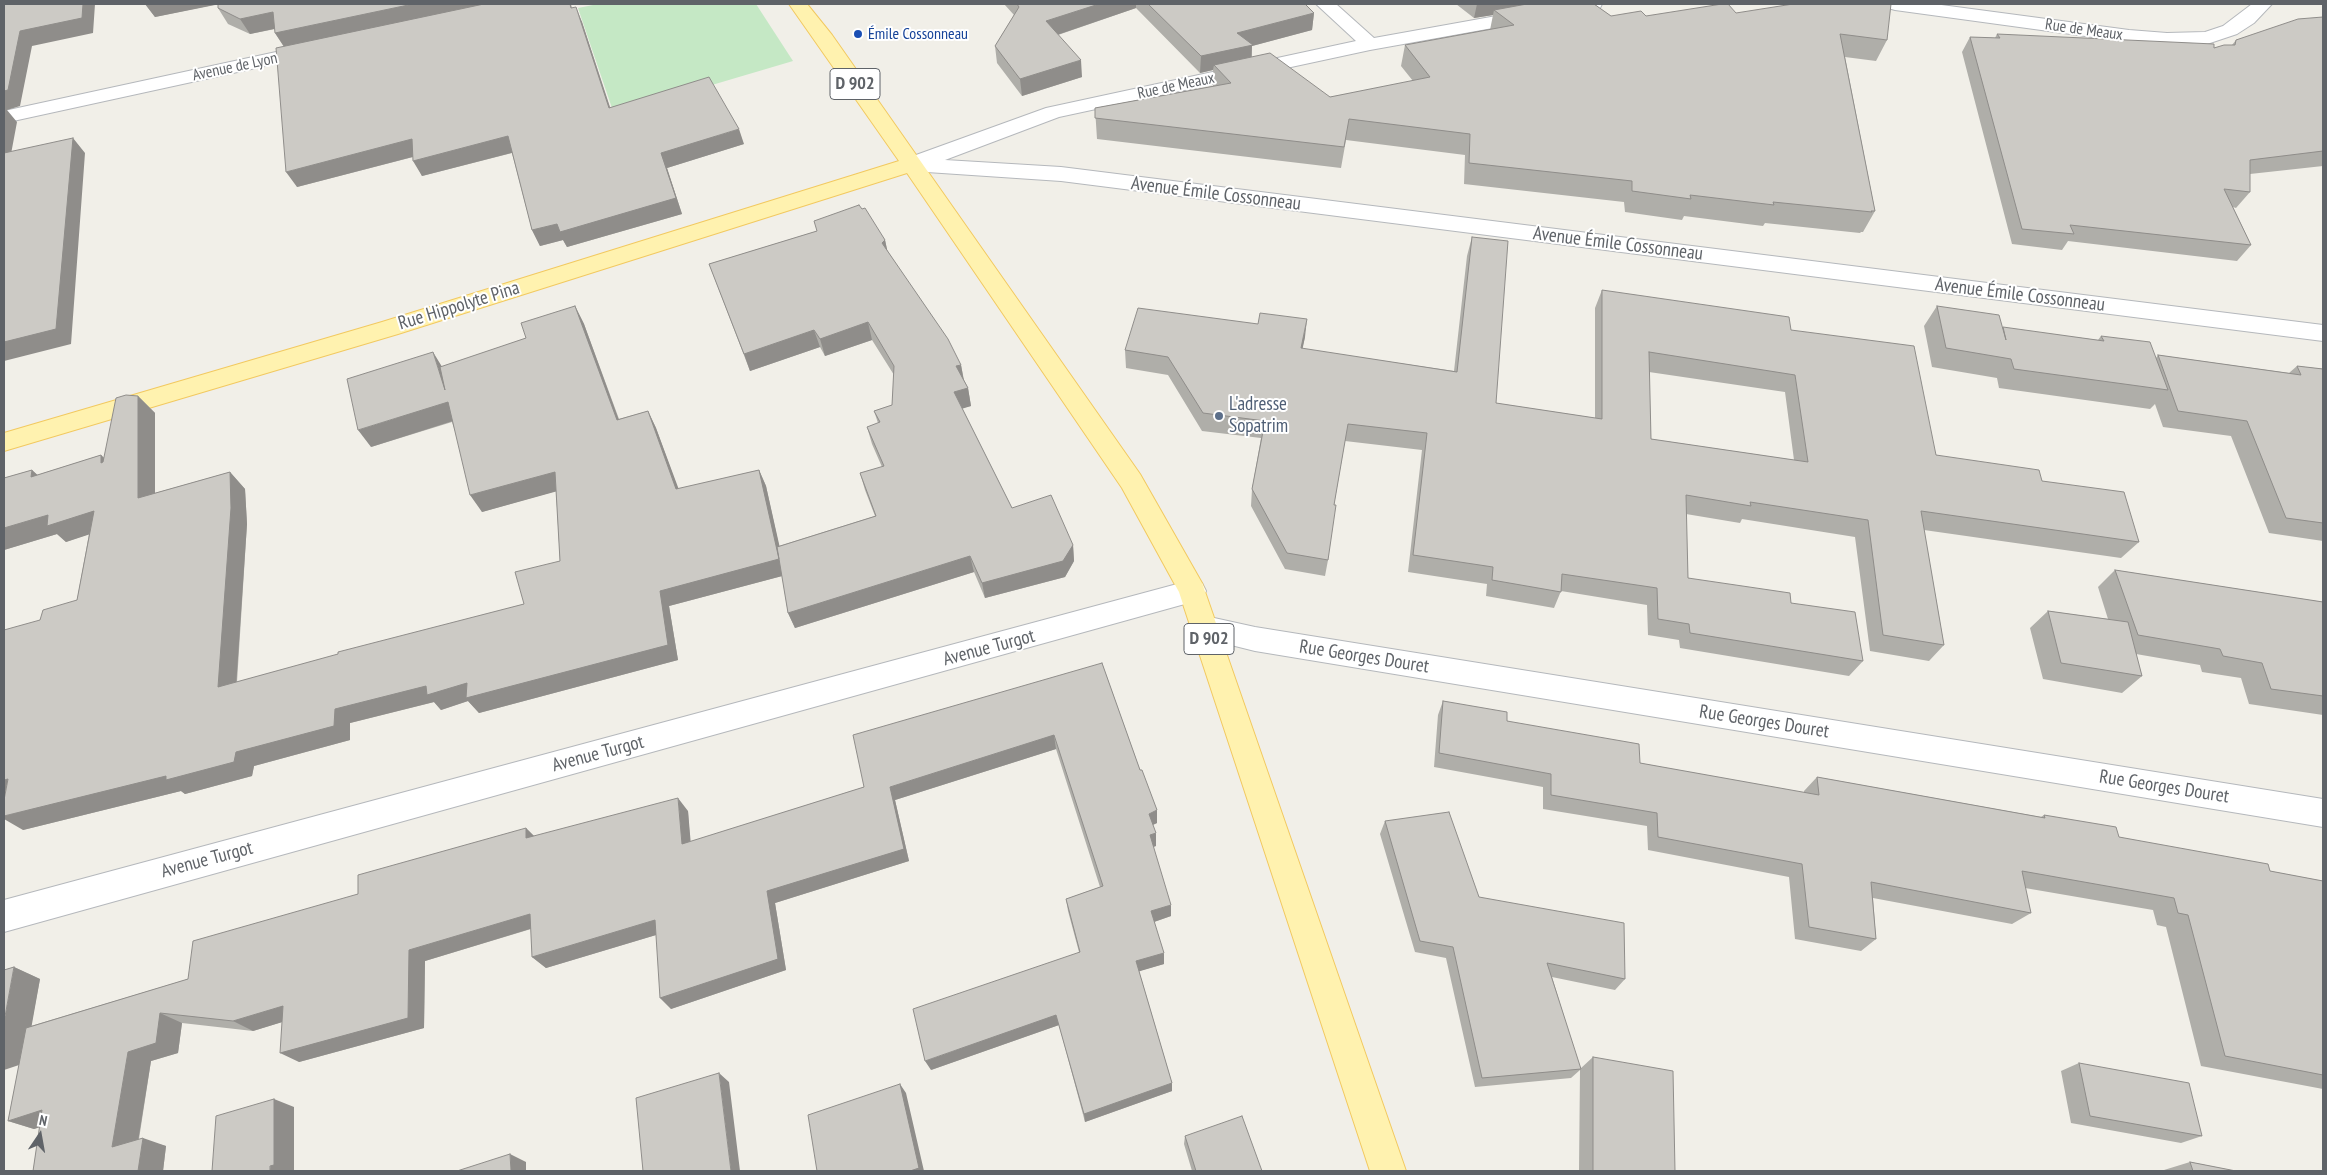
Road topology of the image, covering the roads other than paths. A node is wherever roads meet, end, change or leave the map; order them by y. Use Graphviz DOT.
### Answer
graph roads {
  1 [pos="798,4"];
  2 [pos="1325,4"];
  3 [pos="1593,4"];
  4 [pos="1895,4"];
  5 [pos="2263,4"];
  6 [pos="1370,44"];
  7 [pos="331,46"];
  8 [pos="4,116"];
  9 [pos="912,164"];
  10 [pos="2323,333"];
  11 [pos="4,442"];
  12 [pos="1192,591"];
  13 [pos="1205,628"];
  14 [pos="2323,813"];
  15 [pos="4,916"];
  16 [pos="1388,1171"];
  1 -- 9 [label="main road, D 902"];
  2 -- 6 [label="street"];
  3 -- 6 [label="street, Rue de Meaux"];
  4 -- 5 [label="street, Rue de Meaux"];
  6 -- 9 [label="street, Rue de Meaux"];
  7 -- 8 [label="street, Avenue de Lyon"];
  9 -- 10 [label="street, Avenue Émile Cossonneau"];
  9 -- 11 [label="main road, Rue Hippolyte Pina"];
  9 -- 12 [label="main road, D 902"];
  12 -- 13 [label="main road, D 902"];
  12 -- 15 [label="street, Avenue Turgot"];
  13 -- 14 [label="street, Rue Georges Douret"];
  13 -- 16 [label="main road, D 902"];
}
